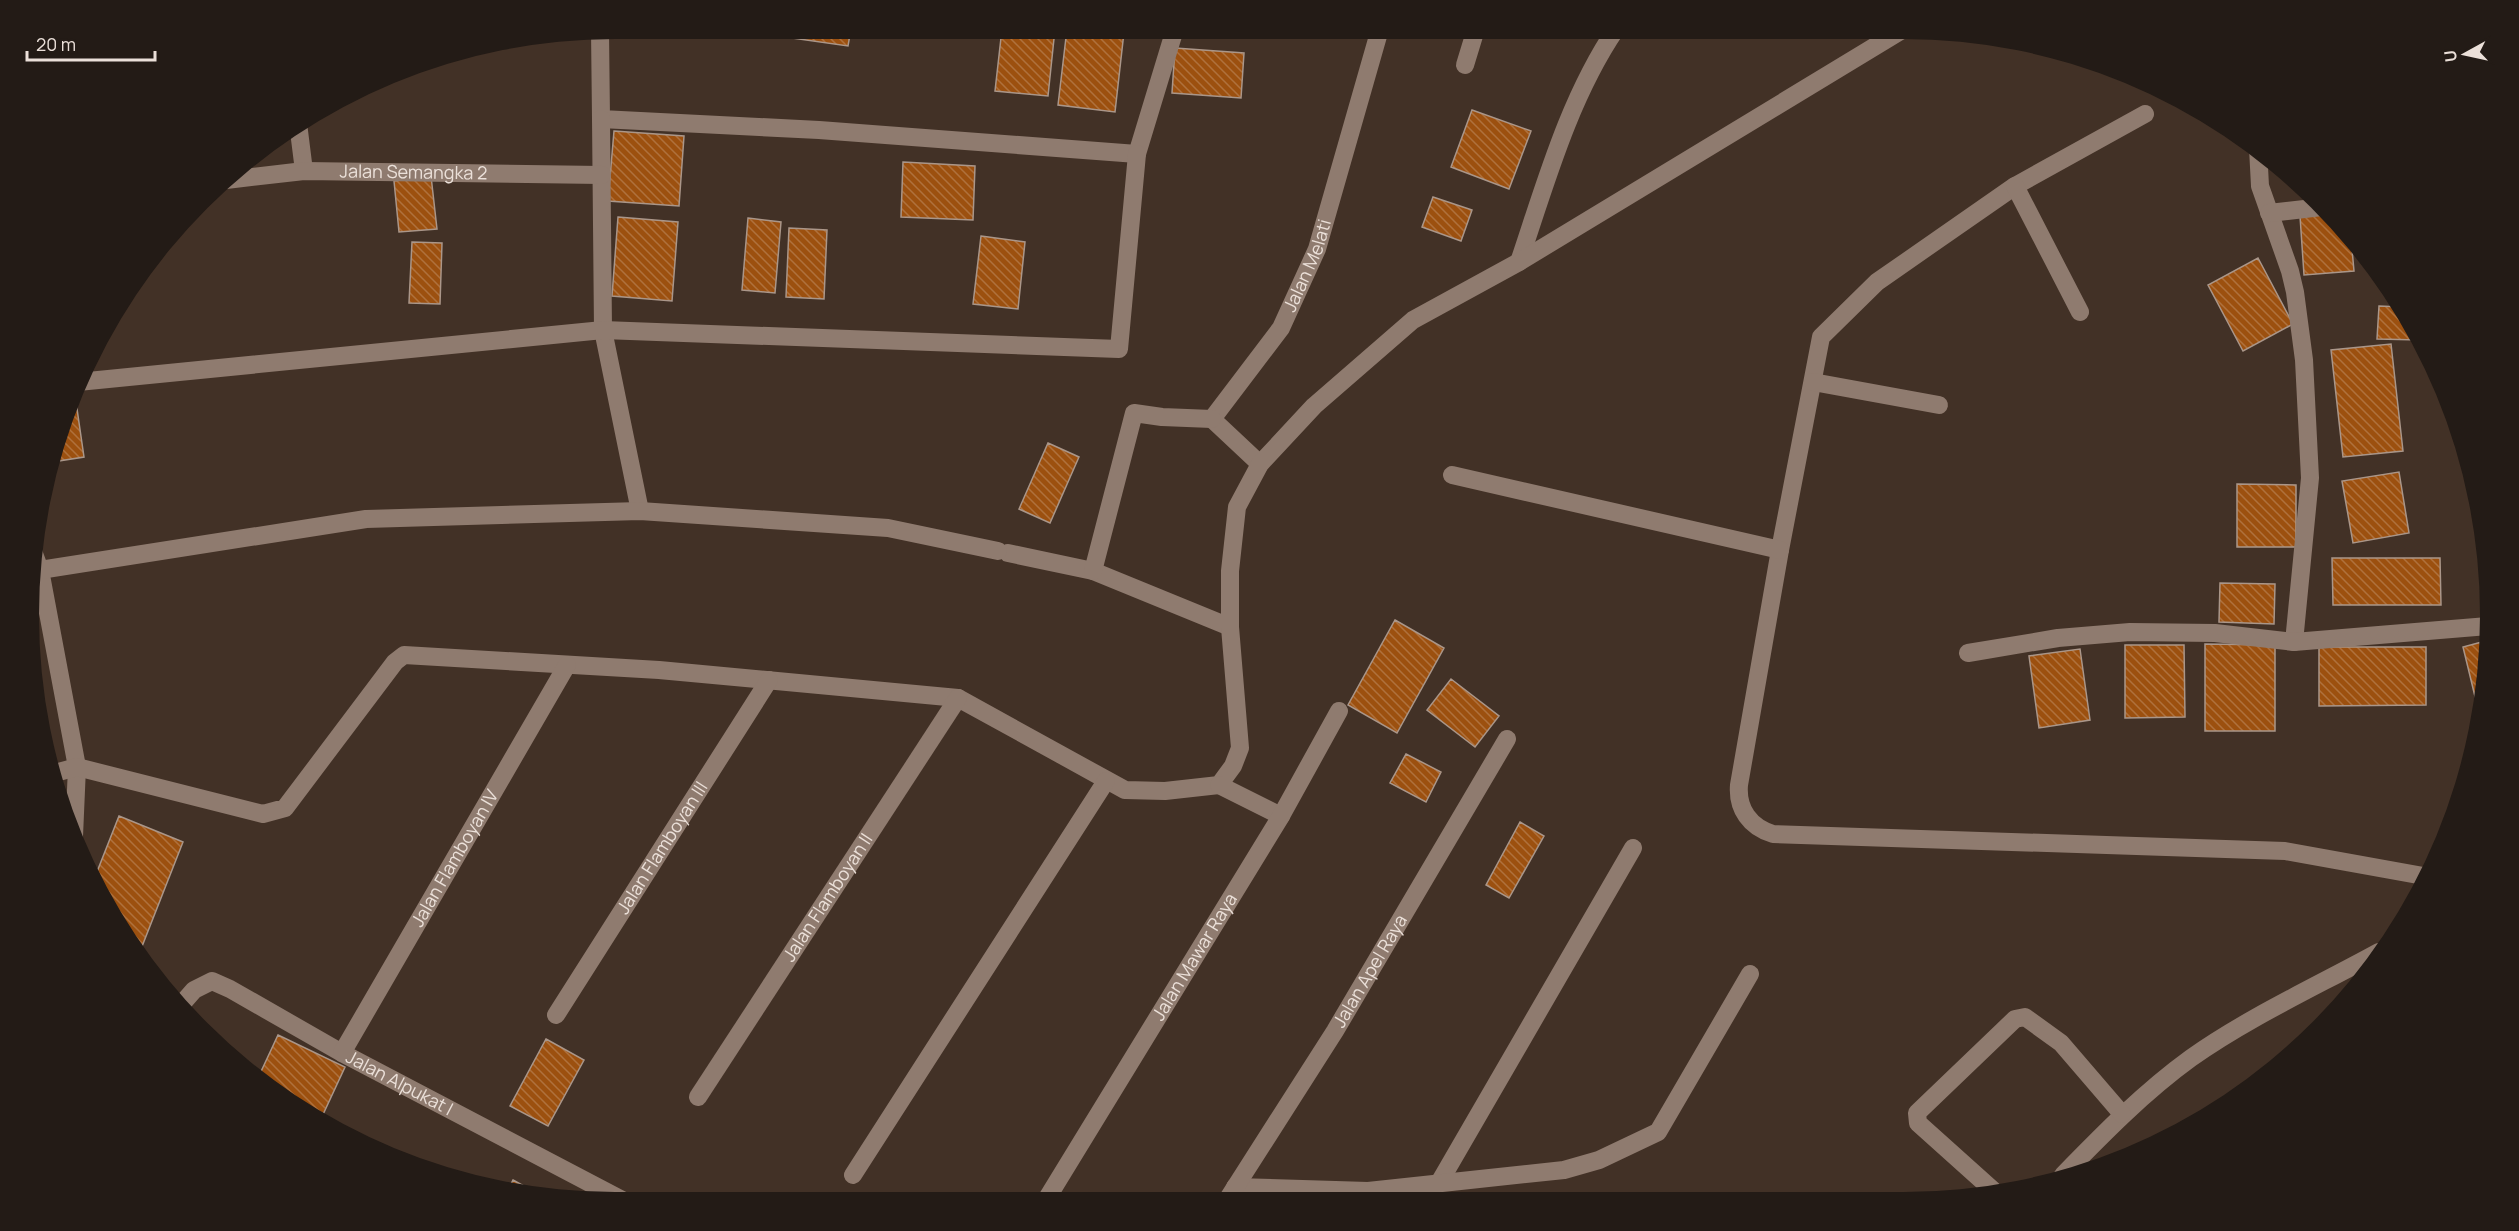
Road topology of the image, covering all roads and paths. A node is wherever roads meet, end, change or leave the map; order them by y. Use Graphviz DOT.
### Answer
graph roads {
  1 [pos="600,39"];
  2 [pos="1172,39"];
  3 [pos="1377,39"];
  4 [pos="1473,39"];
  5 [pos="1609,39"];
  6 [pos="1887,39"];
  7 [pos="1465,65"];
  8 [pos="2145,114"];
  9 [pos="601,119"];
  10 [pos="299,133"];
  11 [pos="1137,154"];
  12 [pos="2259,162"];
  13 [pos="304,171"];
  14 [pos="602,175"];
  15 [pos="239,178"];
  16 [pos="2015,186"];
  17 [pos="2311,208"];
  18 [pos="2269,213"];
  19 [pos="1519,262"];
  20 [pos="2080,312"];
  21 [pos="603,330"];
  22 [pos="89,381"];
  23 [pos="1813,382"];
  24 [pos="1939,405"];
  25 [pos="1212,419"];
  26 [pos="1260,464"];
  27 [pos="1452,475"];
  28 [pos="640,511"];
  29 [pos="1780,550"];
  30 [pos="40,570"];
  31 [pos="1093,571"];
  32 [pos="41,573"];
  33 [pos="1230,627"];
  34 [pos="2480,627"];
  35 [pos="2294,642"];
  36 [pos="1968,653"];
  37 [pos="567,665"];
  38 [pos="769,680"];
  39 [pos="958,698"];
  40 [pos="1340,711"];
  41 [pos="1507,739"];
  42 [pos="77,767"];
  43 [pos="61,771"];
  44 [pos="1106,781"];
  45 [pos="1219,785"];
  46 [pos="75,814"];
  47 [pos="1281,816"];
  48 [pos="1633,848"];
  49 [pos="2418,875"];
  50 [pos="2366,959"];
  51 [pos="1750,974"];
  52 [pos="186,1000"];
  53 [pos="556,1015"];
  54 [pos="342,1053"];
  55 [pos="698,1097"];
  56 [pos="2122,1114"];
  57 [pos="2071,1166"];
  58 [pos="853,1175"];
  59 [pos="1439,1183"];
  60 [pos="1988,1186"];
  61 [pos="606,1192"];
  62 [pos="1051,1192"];
  63 [pos="1232,1192"];
  64 [pos="1300,1192"];
  1 -- 9 [label="street"];
  2 -- 11 [label="street"];
  3 -- 25 [label="street, Jalan Melati"];
  4 -- 7 [label="street"];
  5 -- 19 [label="street"];
  6 -- 19 [label="street"];
  8 -- 16 [label="street"];
  9 -- 11 [label="street"];
  9 -- 14 [label="street"];
  10 -- 13 [label="street"];
  11 -- 21 [label="street"];
  12 -- 18 [label="street"];
  13 -- 14 [label="street, Jalan Semangka 2"];
  13 -- 15 [label="street, Jalan Semangka 2"];
  14 -- 21 [label="street"];
  16 -- 20 [label="street"];
  16 -- 23 [label="street"];
  17 -- 18 [label="street"];
  18 -- 35 [label="street"];
  19 -- 26 [label="street"];
  21 -- 22 [label="street"];
  21 -- 28 [label="street"];
  23 -- 24 [label="street"];
  23 -- 29 [label="street"];
  25 -- 26 [label="street"];
  25 -- 31 [label="street"];
  26 -- 33 [label="street"];
  27 -- 29 [label="street"];
  28 -- 30 [label="street"];
  28 -- 31 [label="street"];
  29 -- 49 [label="street"];
  31 -- 33 [label="street"];
  32 -- 42 [label="street"];
  33 -- 45 [label="street"];
  34 -- 35 [label="street"];
  35 -- 36 [label="street"];
  37 -- 38 [label="street"];
  37 -- 42 [label="street"];
  37 -- 54 [label="street, Jalan Flamboyan IV"];
  38 -- 39 [label="street"];
  38 -- 53 [label="street, Jalan Flamboyan III"];
  39 -- 44 [label="street"];
  39 -- 55 [label="street, Jalan Flamboyan II"];
  40 -- 47 [label="street, Jalan Mawar Raya"];
  41 -- 63 [label="street, Jalan Apel Raya"];
  42 -- 43 [label="street"];
  42 -- 46 [label="street"];
  44 -- 45 [label="street"];
  44 -- 58 [label="street"];
  45 -- 47 [label="street"];
  47 -- 62 [label="street, Jalan Mawar Raya"];
  48 -- 59 [label="street"];
  50 -- 56 [label="street"];
  51 -- 59 [label="street"];
  52 -- 54 [label="street, Jalan Alpukat I"];
  54 -- 61 [label="street, Jalan Alpukat I"];
  56 -- 57 [label="street"];
  56 -- 60 [label="street"];
  59 -- 64 [label="street"];
}
